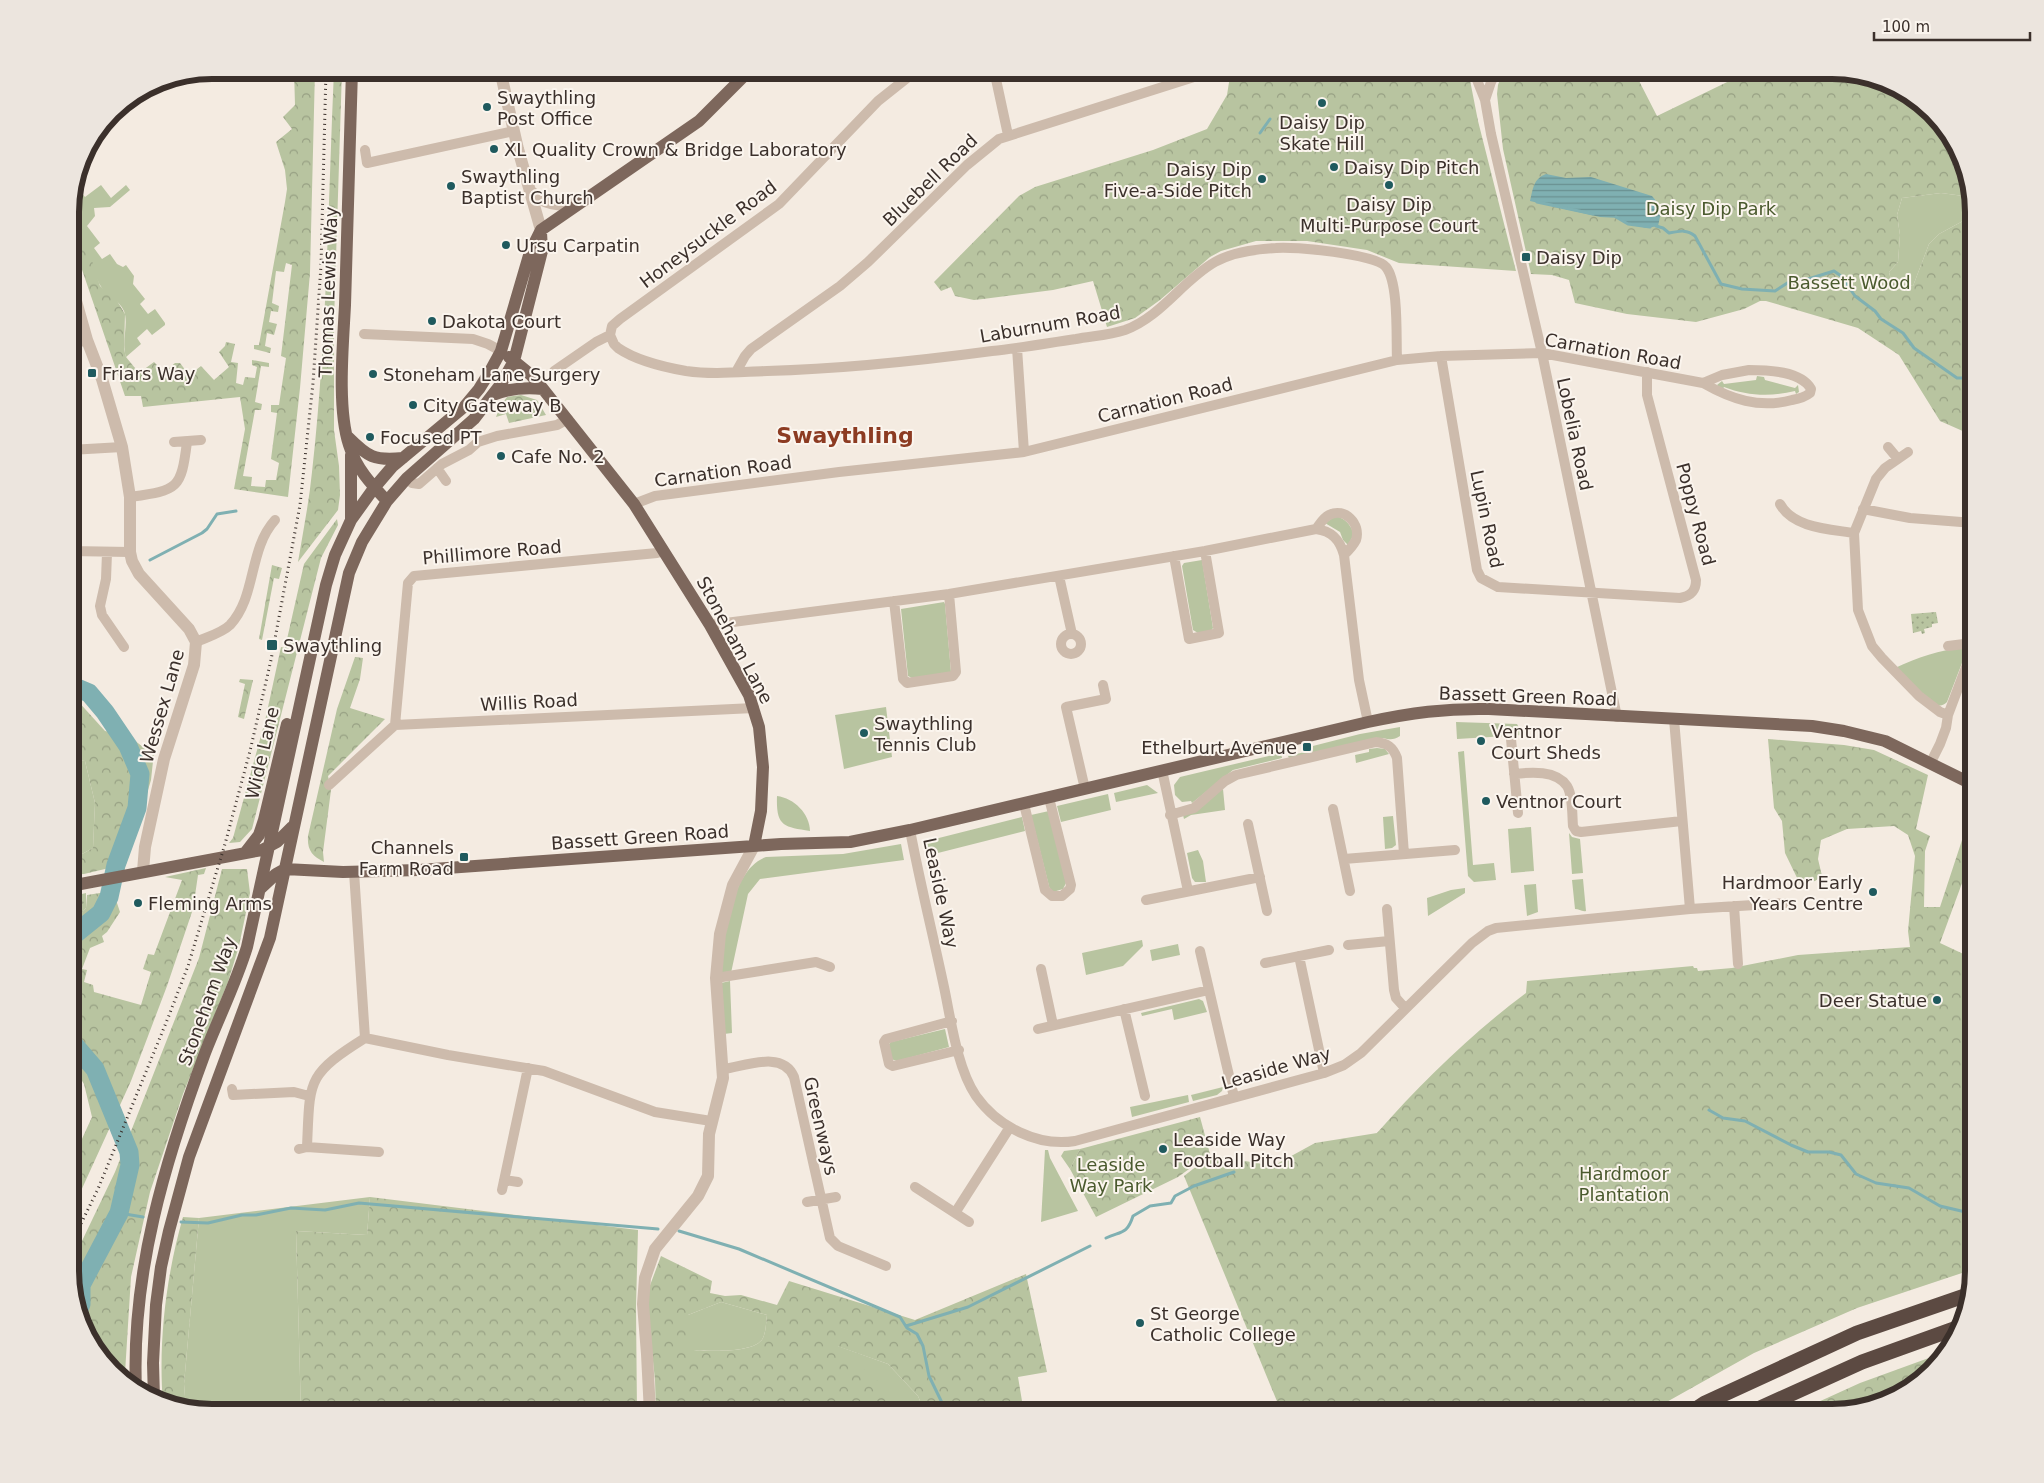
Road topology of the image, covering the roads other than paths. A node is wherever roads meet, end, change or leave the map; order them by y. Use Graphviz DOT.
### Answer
graph roads {
  1 [pos="352,79"];
  2 [pos="502,79"];
  3 [pos="741,79"];
  4 [pos="906,79"];
  5 [pos="996,79"];
  6 [pos="1187,79"];
  7 [pos="1477,79"];
  8 [pos="1492,79"];
  9 [pos="1486,100"];
  10 [pos="514,131"];
  11 [pos="1008,135"];
  12 [pos="365,150"];
  13 [pos="529,189"];
  14 [pos="578,204"];
  15 [pos="541,230"];
  16 [pos="79,312"];
  17 [pos="364,334"];
  18 [pos="610,334"];
  19 [pos="87,340"];
  20 [pos="79,342"];
  21 [pos="1018,348"];
  22 [pos="501,351"];
  23 [pos="1542,353"];
  24 [pos="1441,356"];
  25 [pos="1397,360"];
  26 [pos="514,361"];
  27 [pos="554,371"];
  28 [pos="736,372"];
  29 [pos="1647,372"];
  30 [pos="1703,382"];
  31 [pos="543,389"];
  32 [pos="493,395"];
  33 [pos="568,420"];
  34 [pos="346,435"];
  35 [pos="201,440"];
  36 [pos="174,442"];
  37 [pos="187,442"];
  38 [pos="122,447"];
  39 [pos="1888,447"];
  40 [pos="79,449"];
  41 [pos="351,452"];
  42 [pos="1024,452"];
  43 [pos="1908,452"];
  44 [pos="403,458"];
  45 [pos="1898,459"];
  46 [pos="438,468"];
  47 [pos="407,478"];
  48 [pos="446,481"];
  49 [pos="374,488"];
  50 [pos="130,497"];
  51 [pos="387,501"];
  52 [pos="634,504"];
  53 [pos="1780,504"];
  54 [pos="1863,509"];
  55 [pos="275,520"];
  56 [pos="351,520"];
  57 [pos="1965,522"];
  58 [pos="1316,529"];
  59 [pos="1854,533"];
  60 [pos="79,548"];
  61 [pos="1205,550"];
  62 [pos="664,551"];
  63 [pos="130,552"];
  64 [pos="106,553"];
  65 [pos="1344,555"];
  66 [pos="1174,556"];
  67 [pos="1059,576"];
  68 [pos="1591,593"];
  69 [pos="950,594"];
  70 [pos="894,601"];
  71 [pos="710,624"];
  72 [pos="1072,634"];
  73 [pos="196,642"];
  74 [pos="1965,644"];
  75 [pos="1948,646"];
  76 [pos="124,647"];
  77 [pos="309,659"];
  78 [pos="1965,671"];
  79 [pos="1103,685"];
  80 [pos="754,708"];
  81 [pos="1948,715"];
  82 [pos="1617,717"];
  83 [pos="1674,720"];
  84 [pos="1368,722"];
  85 [pos="395,725"];
  86 [pos="1511,739"];
  87 [pos="1931,762"];
  88 [pos="1162,770"];
  89 [pos="1514,774"];
  90 [pos="1965,780"];
  91 [pos="329,785"];
  92 [pos="1085,789"];
  93 [pos="1049,798"];
  94 [pos="1024,804"];
  95 [pos="1333,809"];
  96 [pos="1518,813"];
  97 [pos="1170,815"];
  98 [pos="1682,821"];
  99 [pos="1248,824"];
  100 [pos="292,827"];
  101 [pos="910,830"];
  102 [pos="754,846"];
  103 [pos="269,848"];
  104 [pos="1455,850"];
  105 [pos="245,853"];
  106 [pos="1404,854"];
  107 [pos="1344,859"];
  108 [pos="285,869"];
  109 [pos="143,871"];
  110 [pos="354,872"];
  111 [pos="1260,877"];
  112 [pos="79,884"];
  113 [pos="261,888"];
  114 [pos="1188,891"];
  115 [pos="1350,891"];
  116 [pos="1146,900"];
  117 [pos="1786,903"];
  118 [pos="1734,906"];
  119 [pos="1387,909"];
  120 [pos="1690,909"];
  121 [pos="1268,911"];
  122 [pos="1389,941"];
  123 [pos="1348,945"];
  124 [pos="1329,950"];
  125 [pos="1200,951"];
  126 [pos="1299,956"];
  127 [pos="1264,963"];
  128 [pos="1738,964"];
  129 [pos="830,967"];
  130 [pos="1041,970"];
  131 [pos="716,978"];
  132 [pos="1209,990"];
  133 [pos="1405,1008"];
  134 [pos="1124,1009"];
  135 [pos="952,1021"];
  136 [pos="1054,1025"];
  137 [pos="1038,1029"];
  138 [pos="365,1038"];
  139 [pos="958,1050"];
  140 [pos="528,1068"];
  141 [pos="724,1069"];
  142 [pos="1324,1073"];
  143 [pos="232,1089"];
  144 [pos="309,1096"];
  145 [pos="1145,1096"];
  146 [pos="1234,1097"];
  147 [pos="711,1121"];
  148 [pos="1010,1127"];
  149 [pos="379,1152"];
  150 [pos="518,1182"];
  151 [pos="915,1187"];
  152 [pos="836,1197"];
  153 [pos="821,1200"];
  154 [pos="807,1202"];
  155 [pos="955,1212"];
  156 [pos="969,1222"];
  157 [pos="886,1266"];
  158 [pos="1963,1297"];
  159 [pos="1951,1330"];
  160 [pos="136,1380"];
  161 [pos="154,1390"];
  162 [pos="650,1404"];
  163 [pos="1704,1404"];
  164 [pos="1770,1404"];
  1 -- 34 [label="main road, Thomas Lewis Way"];
  2 -- 10 [label="street"];
  3 -- 14 [label="main road"];
  4 -- 18 [label="street, Honeysuckle Road"];
  5 -- 11 [label="street"];
  6 -- 11 [label="street, Bluebell Road"];
  7 -- 9 [label="street, Lobelia Road"];
  8 -- 9 [label="street, Lobelia Road"];
  9 -- 23 [label="street, Lobelia Road"];
  10 -- 12 [label="street"];
  10 -- 13 [label="street"];
  11 -- 28 [label="street, Bluebell Road"];
  13 -- 14 [label="street"];
  13 -- 15 [label="street"];
  14 -- 15 [label="main road"];
  15 -- 22 [label="main road, Stoneham Way"];
  15 -- 26 [label="main road, Stoneham Way"];
  16 -- 19 [label="street, Wessex Lane"];
  17 -- 22 [label="street"];
  18 -- 27 [label="street, Honeysuckle Road"];
  18 -- 28 [label="street, Laburnum Road"];
  19 -- 20 [label="street"];
  19 -- 38 [label="street, Wessex Lane"];
  21 -- 25 [label="street, Laburnum Road"];
  21 -- 28 [label="street, Laburnum Road"];
  21 -- 42 [label="street"];
  22 -- 26 [label="main road, Stoneham Lane"];
  22 -- 44 [label="main road, Stoneham Way"];
  23 -- 24 [label="street, Carnation Road"];
  23 -- 29 [label="street, Carnation Road"];
  23 -- 68 [label="street, Lobelia Road"];
  24 -- 25 [label="street, Carnation Road"];
  24 -- 68 [label="street, Lupin Road"];
  25 -- 42 [label="street, Carnation Road"];
  26 -- 31 [label="main road, Stoneham Lane"];
  26 -- 32 [label="main road, Stoneham Way"];
  29 -- 30 [label="street, Carnation Road"];
  29 -- 68 [label="street, Poppy Road"];
  30 -- 30 [label="street, Carnation Road"];
  31 -- 32 [label="main road"];
  31 -- 33 [label="main road, Stoneham Lane"];
  32 -- 47 [label="main road, Stoneham Way"];
  33 -- 46 [label="street"];
  33 -- 52 [label="main road, Stoneham Lane"];
  34 -- 41 [label="main road, Thomas Lewis Way"];
  34 -- 44 [label="main road"];
  35 -- 37 [label="street"];
  36 -- 37 [label="street"];
  37 -- 50 [label="street"];
  38 -- 40 [label="street"];
  38 -- 50 [label="street, Wessex Lane"];
  39 -- 45 [label="street"];
  41 -- 49 [label="main road, Thomas Lewis Way"];
  41 -- 56 [label="main road"];
  42 -- 52 [label="street, Carnation Road"];
  43 -- 45 [label="street"];
  44 -- 49 [label="main road, Stoneham Way"];
  45 -- 54 [label="street"];
  46 -- 47 [label="street"];
  46 -- 48 [label="street"];
  47 -- 51 [label="main road, Stoneham Way"];
  49 -- 51 [label="main road, Thomas Lewis Way"];
  49 -- 56 [label="main road, Stoneham Way"];
  50 -- 63 [label="street, Wessex Lane"];
  51 -- 100 [label="main road, Stoneham Way"];
  52 -- 62 [label="main road, Stoneham Lane"];
  53 -- 59 [label="street"];
  54 -- 57 [label="street"];
  54 -- 59 [label="street"];
  55 -- 73 [label="street"];
  56 -- 77 [label="main road, Stoneham Way"];
  58 -- 61 [label="street"];
  58 -- 65 [label="street"];
  58 -- 65 [label="street"];
  59 -- 81 [label="street"];
  60 -- 64 [label="street"];
  61 -- 66 [label="street"];
  61 -- 66 [label="street"];
  62 -- 71 [label="main road, Stoneham Lane"];
  62 -- 85 [label="street, Phillimore Road"];
  63 -- 64 [label="street"];
  63 -- 73 [label="street, Wessex Lane"];
  64 -- 76 [label="street"];
  65 -- 84 [label="street"];
  66 -- 67 [label="street"];
  67 -- 69 [label="street"];
  67 -- 72 [label="street"];
  68 -- 82 [label="street, Lobelia Road"];
  69 -- 70 [label="street"];
  69 -- 70 [label="street"];
  70 -- 71 [label="street"];
  71 -- 80 [label="main road, Stoneham Lane"];
  73 -- 109 [label="street, Wessex Lane"];
  74 -- 75 [label="street"];
  77 -- 103 [label="main road, Stoneham Way"];
  77 -- 105 [label="main road, Wide Lane"];
  78 -- 81 [label="street"];
  79 -- 92 [label="street"];
  80 -- 85 [label="street, Willis Road"];
  80 -- 102 [label="main road, Stoneham Lane"];
  81 -- 87 [label="street"];
  82 -- 83 [label="main road, Bassett Green Road"];
  82 -- 84 [label="main road, Bassett Green Road"];
  83 -- 87 [label="main road, Bassett Green Road"];
  83 -- 98 [label="street"];
  84 -- 88 [label="main road, Bassett Green Road"];
  85 -- 91 [label="street"];
  86 -- 89 [label="street"];
  87 -- 90 [label="main road, Bassett Green Road"];
  88 -- 92 [label="main road, Bassett Green Road"];
  88 -- 97 [label="street"];
  89 -- 96 [label="street"];
  89 -- 98 [label="street"];
  92 -- 93 [label="main road, Bassett Green Road"];
  93 -- 94 [label="main road, Bassett Green Road"];
  93 -- 94 [label="street"];
  94 -- 101 [label="main road, Bassett Green Road"];
  95 -- 107 [label="street"];
  97 -- 106 [label="street"];
  97 -- 114 [label="street"];
  98 -- 120 [label="street"];
  99 -- 111 [label="street"];
  100 -- 103 [label="main road"];
  100 -- 108 [label="main road, Stoneham Way"];
  101 -- 102 [label="main road, Bassett Green Road"];
  101 -- 135 [label="street, Leaside Way"];
  102 -- 110 [label="main road, Bassett Green Road"];
  102 -- 131 [label="street, Stoneham Lane"];
  103 -- 105 [label="main road"];
  103 -- 113 [label="main road, Stoneham Way"];
  104 -- 106 [label="street"];
  105 -- 109 [label="main road"];
  106 -- 107 [label="street"];
  107 -- 115 [label="street"];
  108 -- 110 [label="main road, Bassett Green Road"];
  108 -- 113 [label="main road"];
  108 -- 161 [label="main road, Stoneham Way"];
  109 -- 112 [label="main road"];
  110 -- 138 [label="street"];
  111 -- 114 [label="street"];
  111 -- 121 [label="street"];
  113 -- 160 [label="main road, Stoneham Way"];
  114 -- 116 [label="street"];
  117 -- 118 [label="street, Leaside Way"];
  118 -- 120 [label="street, Leaside Way"];
  118 -- 128 [label="street"];
  119 -- 122 [label="street"];
  120 -- 133 [label="street, Leaside Way"];
  122 -- 123 [label="street"];
  122 -- 133 [label="street"];
  124 -- 126 [label="street"];
  125 -- 132 [label="street"];
  126 -- 127 [label="street"];
  126 -- 142 [label="street"];
  129 -- 131 [label="street"];
  130 -- 136 [label="street"];
  131 -- 141 [label="street, Stoneham Lane"];
  132 -- 134 [label="street"];
  132 -- 146 [label="street"];
  133 -- 142 [label="street, Leaside Way"];
  134 -- 136 [label="street"];
  134 -- 145 [label="street"];
  135 -- 139 [label="street, Leaside Way"];
  135 -- 139 [label="street"];
  136 -- 137 [label="street"];
  138 -- 140 [label="street"];
  138 -- 144 [label="street"];
  139 -- 148 [label="street, Leaside Way"];
  140 -- 147 [label="street"];
  140 -- 150 [label="street"];
  141 -- 147 [label="street, Stoneham Lane"];
  141 -- 153 [label="street, Greenways"];
  142 -- 146 [label="street, Leaside Way"];
  143 -- 144 [label="street"];
  144 -- 149 [label="street"];
  146 -- 148 [label="street, Leaside Way"];
  147 -- 162 [label="street, Stoneham Lane"];
  148 -- 155 [label="street"];
  151 -- 155 [label="street"];
  152 -- 153 [label="street, Greenways"];
  153 -- 154 [label="street, Greenways"];
  153 -- 157 [label="street, Greenways"];
  155 -- 156 [label="street"];
  158 -- 163 [label="highway"];
  159 -- 164 [label="highway"];
}
